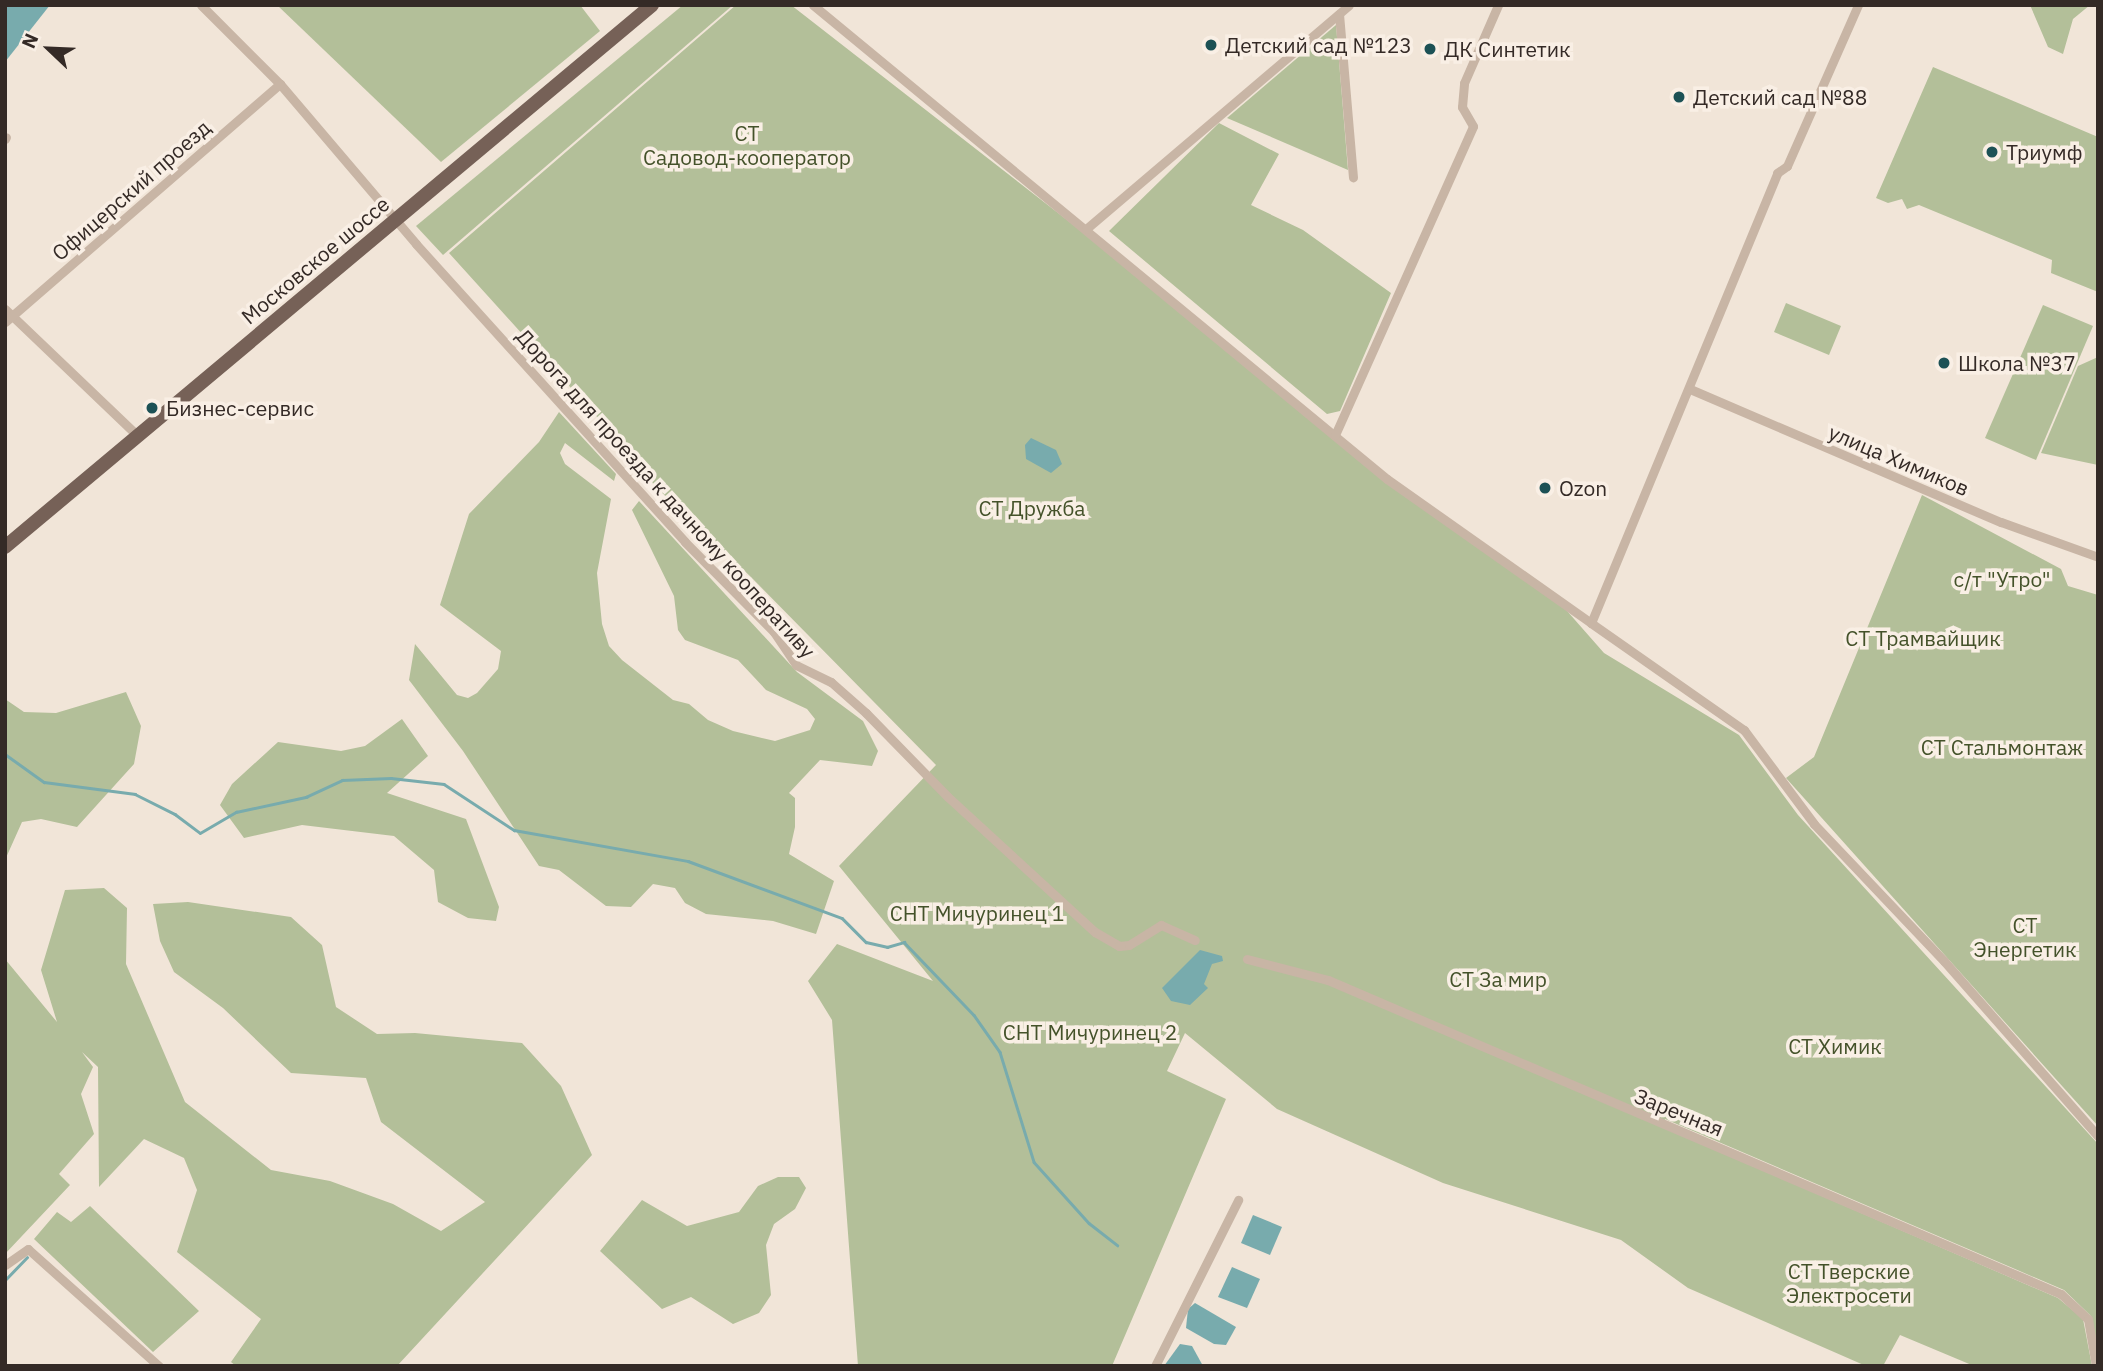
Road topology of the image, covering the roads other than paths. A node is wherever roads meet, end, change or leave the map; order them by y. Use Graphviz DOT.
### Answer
graph roads {
  1 [pos="201,5"];
  2 [pos="652,5"];
  3 [pos="813,5"];
  4 [pos="832,5"];
  5 [pos="1349,5"];
  6 [pos="1498,5"];
  7 [pos="1858,5"];
  8 [pos="822,13"];
  9 [pos="1339,13"];
  10 [pos="280,84"];
  11 [pos="1353,177"];
  12 [pos="396,219"];
  13 [pos="1086,229"];
  14 [pos="5,309"];
  15 [pos="9,319"];
  16 [pos="1690,389"];
  17 [pos="1335,435"];
  18 [pos="138,436"];
  19 [pos="5,547"];
  20 [pos="2098,557"];
  21 [pos="1591,623"];
  22 [pos="1195,940"];
  23 [pos="1247,959"];
  24 [pos="2098,1136"];
  25 [pos="1237,1199"];
  26 [pos="5,1265"];
  27 [pos="159,1366"];
  28 [pos="1155,1366"];
  29 [pos="2096,1366"];
  1 -- 10 [label="street, Дорога для проезда к дачному кооперативу"];
  2 -- 12 [label="main road, Московское шоссе"];
  3 -- 8 [label="street"];
  4 -- 8 [label="street"];
  5 -- 9 [label="street"];
  6 -- 17 [label="street"];
  7 -- 16 [label="street"];
  8 -- 13 [label="street"];
  9 -- 11 [label="street"];
  9 -- 13 [label="street"];
  10 -- 12 [label="street, Дорога для проезда к дачному кооперативу"];
  10 -- 15 [label="street, Офицерский проезд"];
  12 -- 18 [label="main road, Московское шоссе"];
  12 -- 22 [label="street, Дорога для проезда к дачному кооперативу"];
  13 -- 17 [label="street"];
  14 -- 15 [label="street"];
  15 -- 18 [label="street"];
  16 -- 20 [label="street, улица Химиков"];
  16 -- 21 [label="street"];
  17 -- 21 [label="street"];
  18 -- 19 [label="main road, Московское шоссе"];
  21 -- 24 [label="street"];
  23 -- 29 [label="street, Заречная"];
  25 -- 28 [label="street"];
  26 -- 27 [label="street"];
}
